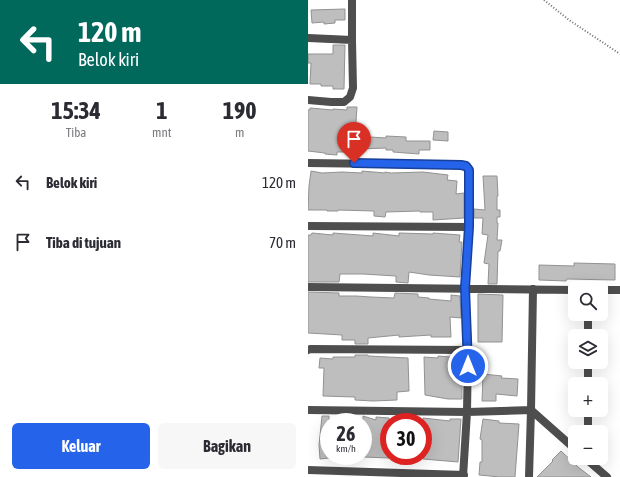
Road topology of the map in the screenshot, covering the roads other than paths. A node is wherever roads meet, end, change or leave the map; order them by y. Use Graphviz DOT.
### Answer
graph roads {
  1 [pos="352,0"];
  2 [pos="308,38"];
  3 [pos="352,40"];
  4 [pos="308,100"];
  5 [pos="308,162"];
  6 [pos="308,226"];
  7 [pos="469,227"];
  8 [pos="308,287"];
  9 [pos="465,288"];
  10 [pos="533,289"];
  11 [pos="568,290"];
  12 [pos="608,290"];
  13 [pos="620,290"];
  14 [pos="308,350"];
  15 [pos="468,350"];
  16 [pos="308,410"];
  17 [pos="531,410"];
  18 [pos="467,412"];
  19 [pos="568,443"];
  20 [pos="594,465"];
  21 [pos="308,470"];
  22 [pos="464,476"];
  23 [pos="529,477"];
  24 [pos="607,477"];
  1 -- 3 [label="street"];
  2 -- 3 [label="street"];
  3 -- 4 [label="street"];
  5 -- 7 [label="street"];
  6 -- 7 [label="street"];
  7 -- 9 [label="street"];
  8 -- 9 [label="street"];
  9 -- 10 [label="street"];
  9 -- 15 [label="street"];
  10 -- 11 [label="street"];
  10 -- 17 [label="street"];
  12 -- 13 [label="street"];
  14 -- 15 [label="street"];
  15 -- 18 [label="street"];
  16 -- 18 [label="street"];
  17 -- 18 [label="street"];
  17 -- 19 [label="street"];
  17 -- 23 [label="street"];
  18 -- 22 [label="street"];
  20 -- 24 [label="street"];
  21 -- 22 [label="street"];
}
